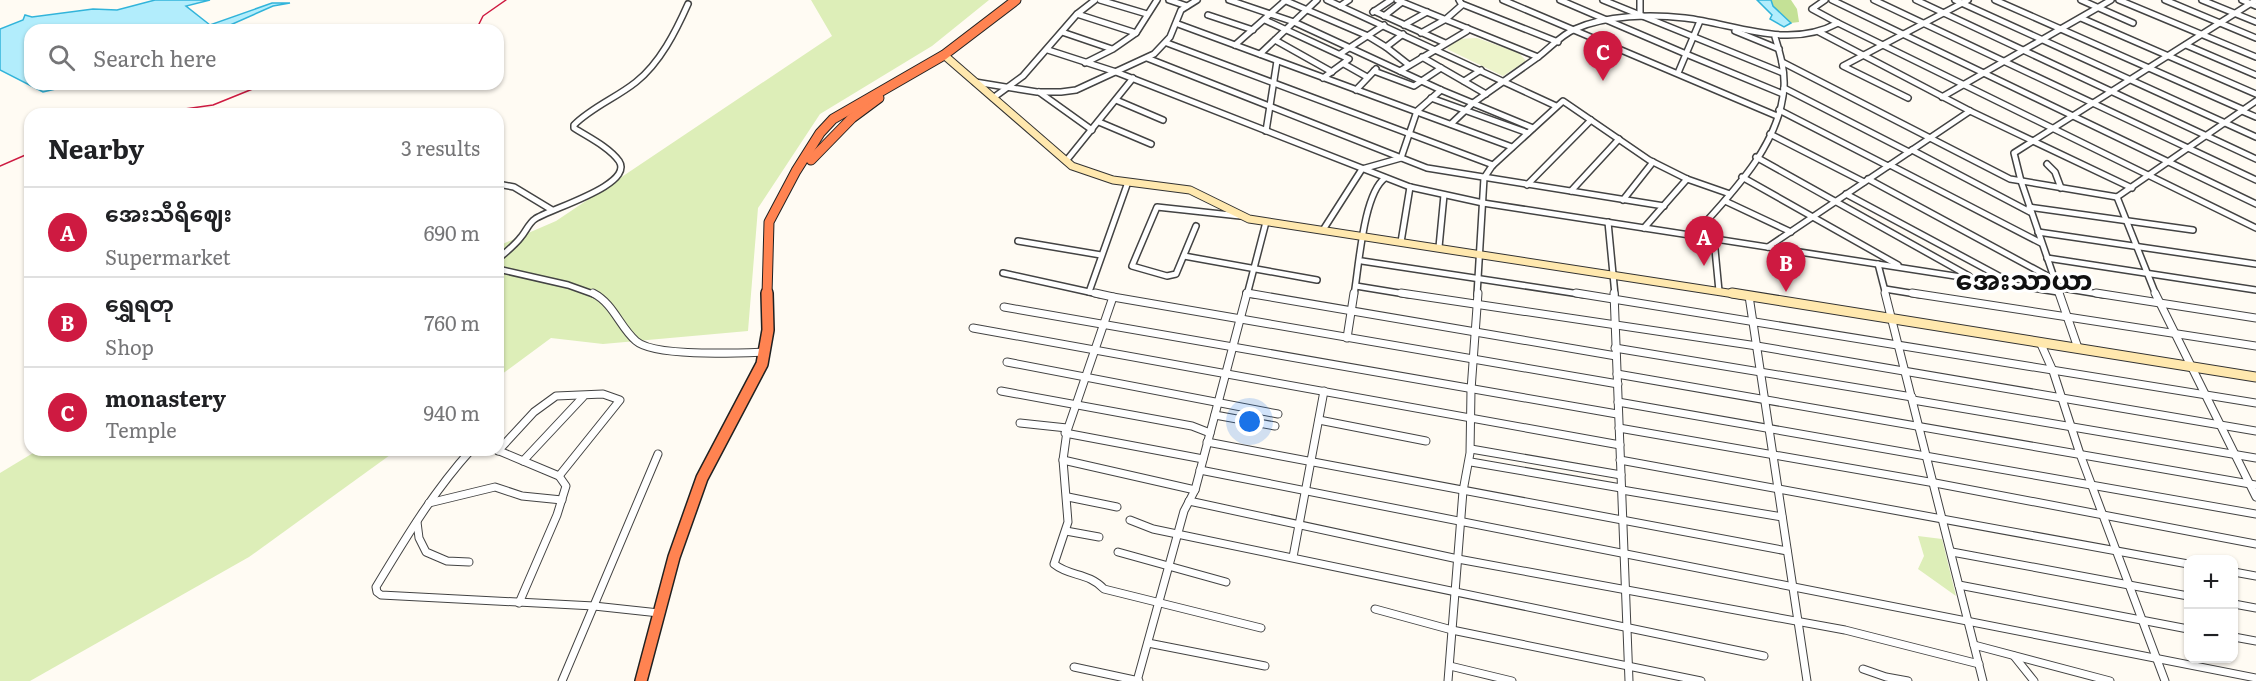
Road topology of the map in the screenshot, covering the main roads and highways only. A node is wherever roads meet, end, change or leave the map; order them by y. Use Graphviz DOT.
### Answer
graph roads {
  1 [pos="1016,0"];
  2 [pos="944,55"];
  3 [pos="2256,377"];
  4 [pos="641,681"];
  1 -- 2 [label="highway"];
  2 -- 3 [label="main road"];
  2 -- 4 [label="highway"];
}
